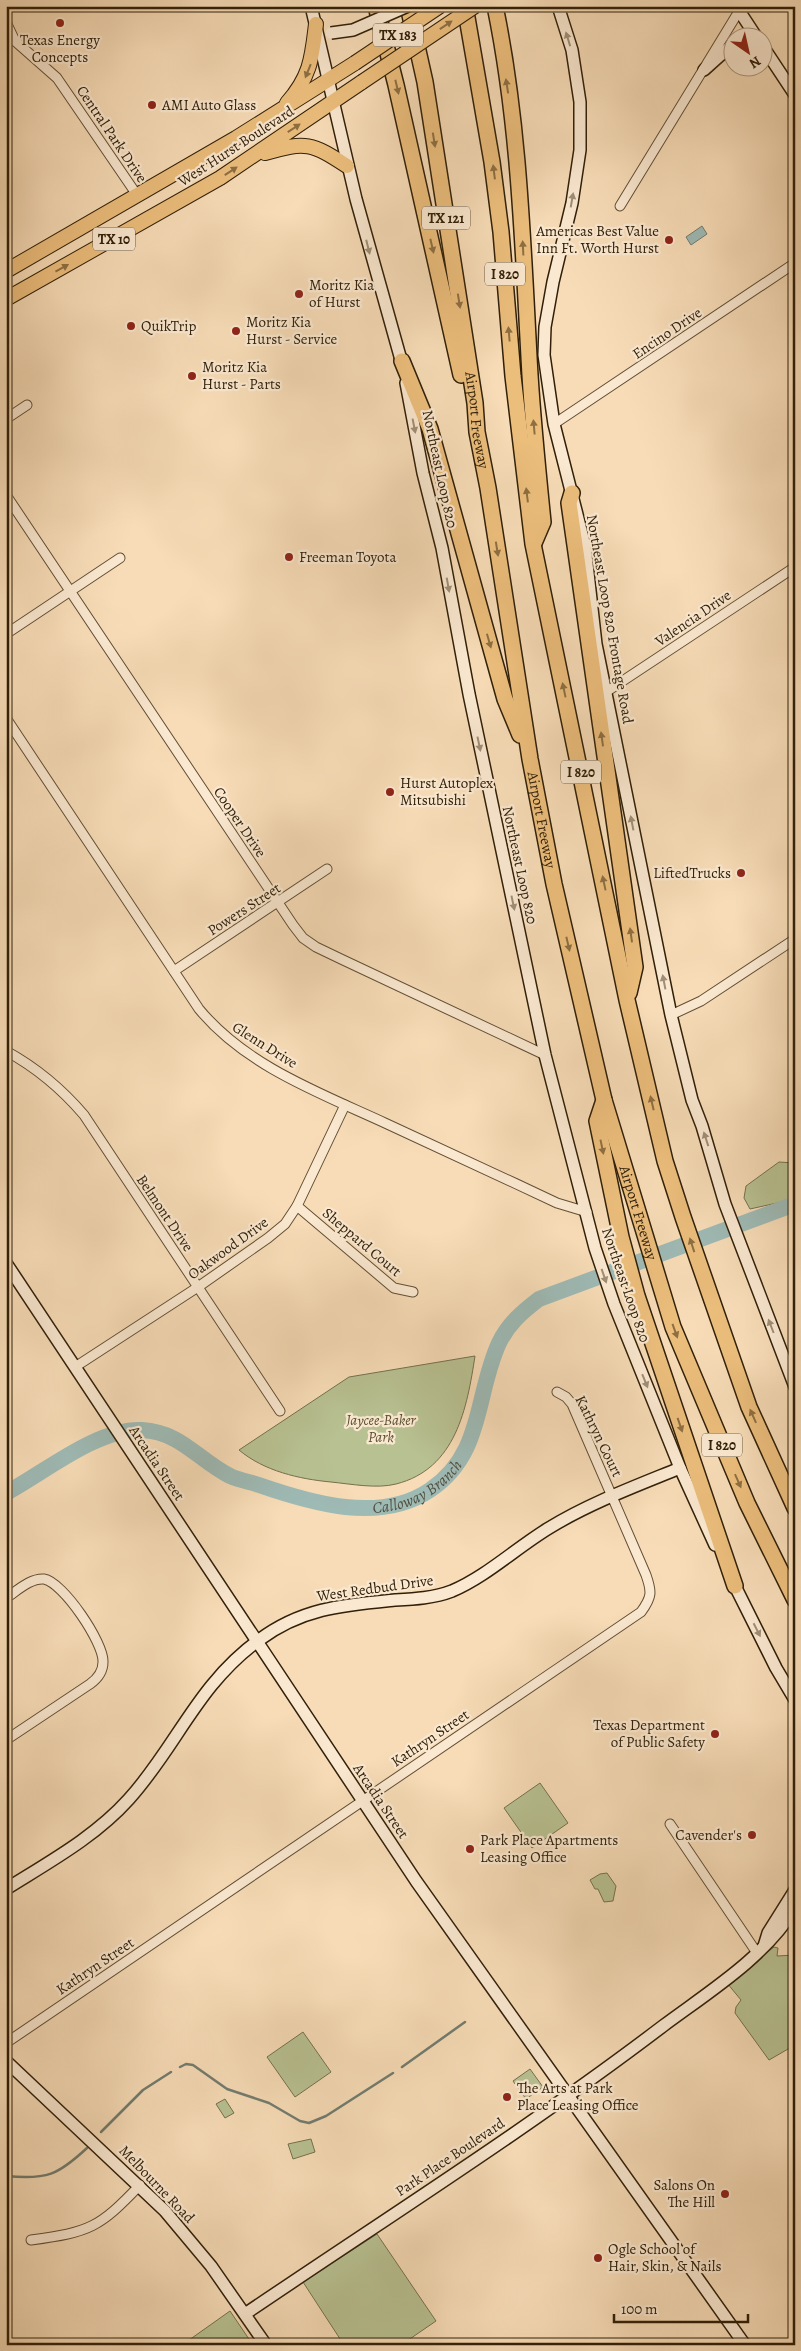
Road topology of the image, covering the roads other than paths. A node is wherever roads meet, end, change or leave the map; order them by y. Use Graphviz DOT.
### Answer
graph roads {
  1 [pos="311,6"];
  2 [pos="376,6"];
  3 [pos="408,6"];
  4 [pos="440,6"];
  5 [pos="466,6"];
  6 [pos="475,6"];
  7 [pos="495,6"];
  8 [pos="558,6"];
  9 [pos="738,9"];
  10 [pos="6,22"];
  11 [pos="316,24"];
  12 [pos="750,28"];
  13 [pos="724,52"];
  14 [pos="774,63"];
  15 [pos="704,70"];
  16 [pos="330,81"];
  17 [pos="795,95"];
  18 [pos="334,102"];
  19 [pos="274,115"];
  20 [pos="254,156"];
  21 [pos="348,166"];
  22 [pos="137,195"];
  23 [pos="620,206"];
  24 [pos="795,263"];
  25 [pos="6,271"];
  26 [pos="6,299"];
  27 [pos="402,361"];
  28 [pos="28,405"];
  29 [pos="6,419"];
  30 [pos="554,424"];
  31 [pos="477,432"];
  32 [pos="572,493"];
  33 [pos="6,496"];
  34 [pos="533,544"];
  35 [pos="120,558"];
  36 [pos="795,567"];
  37 [pos="70,591"];
  38 [pos="6,634"];
  39 [pos="606,692"];
  40 [pos="6,718"];
  41 [pos="530,759"];
  42 [pos="327,869"];
  43 [pos="278,903"];
  44 [pos="795,939"];
  45 [pos="174,971"];
  46 [pos="628,1000"];
  47 [pos="671,1015"];
  48 [pos="6,1051"];
  49 [pos="545,1055"];
  50 [pos="604,1100"];
  51 [pos="345,1105"];
  52 [pos="297,1206"];
  53 [pos="587,1212"];
  54 [pos="6,1263"];
  55 [pos="198,1287"];
  56 [pos="413,1292"];
  57 [pos="75,1368"];
  58 [pos="795,1388"];
  59 [pos="556,1392"];
  60 [pos="280,1411"];
  61 [pos="680,1468"];
  62 [pos="612,1496"];
  63 [pos="795,1508"];
  64 [pos="735,1586"];
  65 [pos="6,1598"];
  66 [pos="795,1600"];
  67 [pos="257,1641"];
  68 [pos="795,1700"];
  69 [pos="6,1740"];
  70 [pos="362,1800"];
  71 [pos="670,1824"];
  72 [pos="6,1889"];
  73 [pos="795,1890"];
  74 [pos="795,1908"];
  75 [pos="760,1949"];
  76 [pos="6,2043"];
  77 [pos="6,2061"];
  78 [pos="568,2095"];
  79 [pos="140,2185"];
  80 [pos="31,2240"];
  81 [pos="245,2314"];
  82 [pos="266,2345"];
  83 [pos="746,2345"];
  1 -- 11 [label="street, Northeast Loop 820"];
  2 -- 31 [label="highway, I 820, one-way"];
  3 -- 11 [label="street, bridge"];
  3 -- 31 [label="highway, Airport Freeway / TX 121, one-way"];
  4 -- 16 [label="main road, West Hurst Boulevard / TX 183, bridge"];
  34 -- 5 [label="highway, I 820, one-way"];
  18 -- 6 [label="main road, West Hurst Boulevard / TX 10, one-way, bridge"];
  34 -- 7 [label="highway, one-way"];
  30 -- 8 [label="street, Northeast Loop 820 Frontage Road, one-way"];
  9 -- 12 [label="street"];
  9 -- 15 [label="street"];
  10 -- 22 [label="street, Central Park Drive"];
  11 -- 16 [label="street, Northeast Loop 820"];
  11 -- 19 [label="main road, one-way"];
  13 -- 15 [label="street"];
  14 -- 17 [label="street"];
  15 -- 23 [label="street"];
  16 -- 18 [label="street, Northeast Loop 820"];
  16 -- 19 [label="main road, West Hurst Boulevard / TX 10"];
  20 -- 18 [label="main road, West Hurst Boulevard / TX 10, one-way"];
  18 -- 21 [label="street, Northeast Loop 820"];
  19 -- 22 [label="main road, West Hurst Boulevard / TX 10"];
  20 -- 21 [label="main road"];
  26 -- 20 [label="main road, West Hurst Boulevard / TX 10, one-way"];
  21 -- 27 [label="street, Northeast Loop 820, one-way"];
  22 -- 25 [label="main road, West Hurst Boulevard / TX 10"];
  24 -- 30 [label="street, Encino Drive"];
  27 -- 41 [label="highway, one-way"];
  27 -- 49 [label="street, Northeast Loop 820, one-way"];
  28 -- 29 [label="street"];
  30 -- 32 [label="street, Northeast Loop 820 Frontage Road"];
  31 -- 41 [label="highway, Airport Freeway / I 820, one-way"];
  32 -- 39 [label="street, Northeast Loop 820 Frontage Road"];
  46 -- 32 [label="highway, one-way"];
  33 -- 37 [label="street, Cooper Drive"];
  46 -- 34 [label="highway, I 820, one-way"];
  35 -- 37 [label="street"];
  36 -- 39 [label="street, Valencia Drive"];
  37 -- 38 [label="street"];
  37 -- 43 [label="street, Cooper Drive"];
  47 -- 39 [label="street, Northeast Loop 820 Frontage Road, one-way"];
  40 -- 45 [label="street, Glenn Drive"];
  41 -- 50 [label="highway, Airport Freeway / I 820, one-way"];
  42 -- 43 [label="street, Powers Street"];
  43 -- 45 [label="street, Powers Street"];
  43 -- 49 [label="street, Cooper Drive"];
  44 -- 47 [label="street"];
  45 -- 51 [label="street, Glenn Drive"];
  63 -- 46 [label="highway, I 820, one-way"];
  58 -- 47 [label="street, Northeast Loop 820 Frontage Road, one-way"];
  48 -- 55 [label="street, Belmont Drive"];
  49 -- 53 [label="street, Northeast Loop 820"];
  50 -- 64 [label="highway, one-way"];
  50 -- 66 [label="highway, Airport Freeway / I 820, one-way"];
  51 -- 52 [label="street, Oakwood Drive"];
  51 -- 53 [label="street, Glenn Drive"];
  52 -- 55 [label="street, Oakwood Drive"];
  52 -- 56 [label="street, Sheppard Court"];
  53 -- 61 [label="street, Northeast Loop 820, one-way"];
  54 -- 57 [label="street, Arcadia Street"];
  55 -- 57 [label="street, Oakwood Drive"];
  55 -- 60 [label="street, Belmont Drive"];
  57 -- 67 [label="street, Arcadia Street"];
  59 -- 62 [label="street, Kathryn Court"];
  61 -- 62 [label="street, West Redbud Drive"];
  61 -- 64 [label="street, Northeast Loop 820"];
  62 -- 67 [label="street, West Redbud Drive"];
  62 -- 70 [label="street, Kathryn Street"];
  64 -- 68 [label="street, Northeast Loop 820, one-way"];
  65 -- 69 [label="street"];
  67 -- 70 [label="street, Arcadia Street"];
  67 -- 72 [label="street, West Redbud Drive"];
  70 -- 76 [label="street, Kathryn Street"];
  70 -- 78 [label="street, Arcadia Street"];
  71 -- 75 [label="street"];
  73 -- 75 [label="street, Park Place Boulevard"];
  74 -- 75 [label="street, Park Place Boulevard"];
  75 -- 78 [label="street, Park Place Boulevard"];
  77 -- 79 [label="street, Melbourne Road"];
  78 -- 81 [label="street, Park Place Boulevard"];
  78 -- 83 [label="street, Arcadia Street"];
  79 -- 80 [label="street"];
  79 -- 81 [label="street, Melbourne Road"];
  81 -- 82 [label="street, Melbourne Road"];
}
